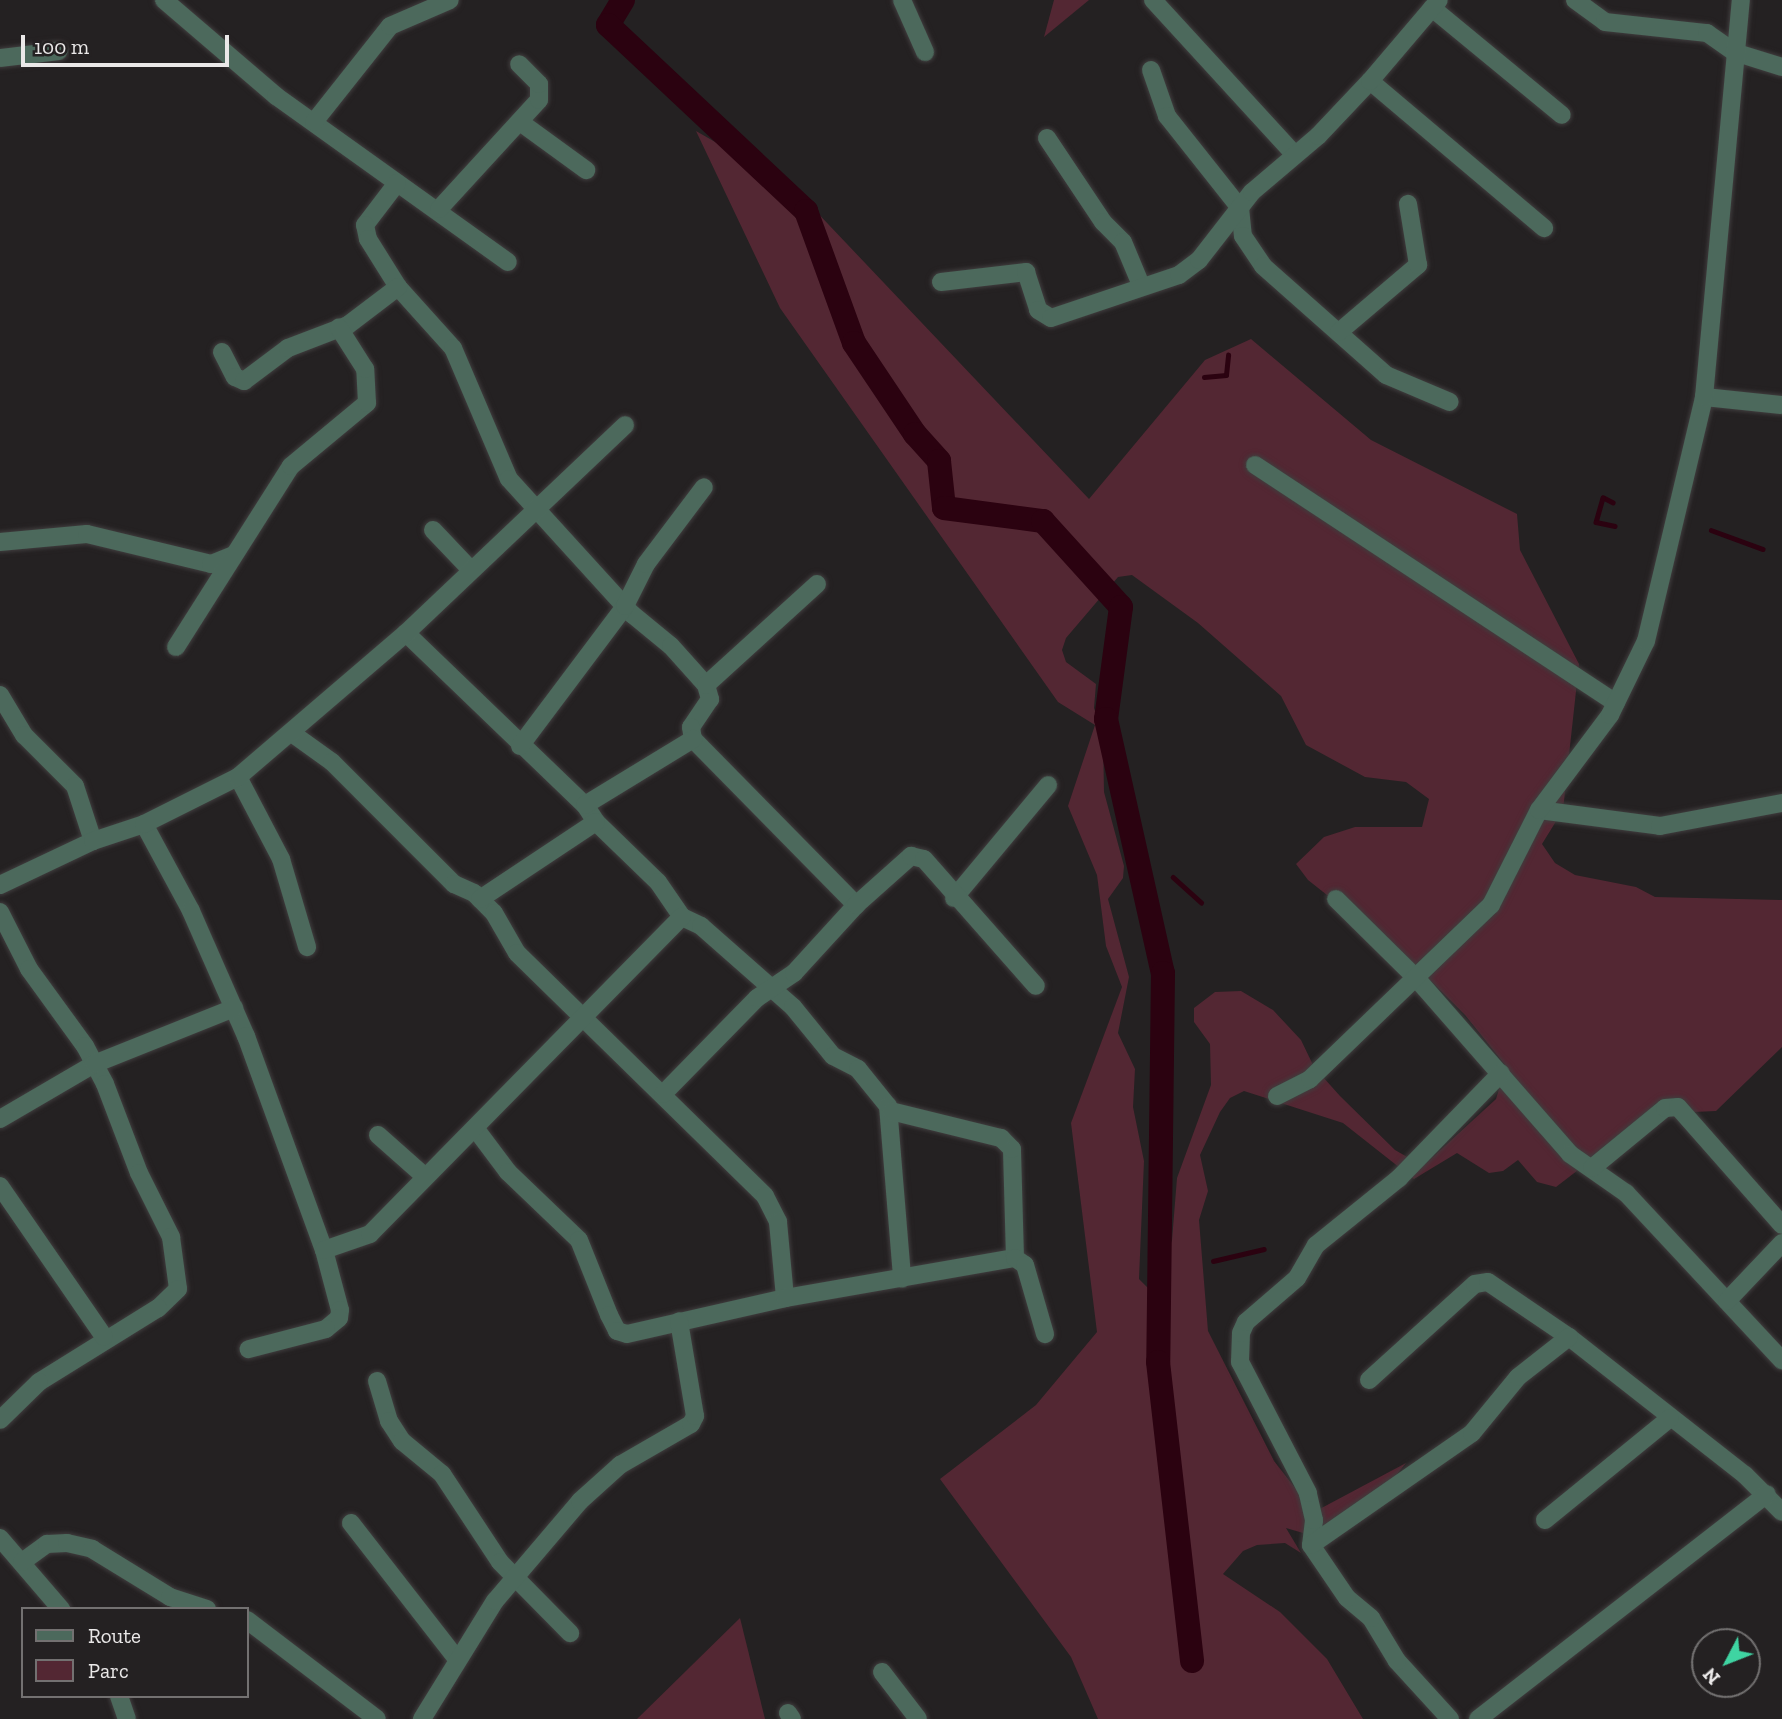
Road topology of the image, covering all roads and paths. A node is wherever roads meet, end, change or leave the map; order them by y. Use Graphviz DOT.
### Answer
graph roads {
  1 [pos="164,0"];
  2 [pos="450,0"];
  3 [pos="902,0"];
  4 [pos="1153,0"];
  5 [pos="1576,0"];
  6 [pos="1741,0"];
  7 [pos="1435,4"];
  8 [pos="59,51"];
  9 [pos="925,52"];
  10 [pos="1734,52"];
  11 [pos="0,58"];
  12 [pos="519,64"];
  13 [pos="1782,67"];
  14 [pos="1151,70"];
  15 [pos="1370,81"];
  16 [pos="1562,115"];
  17 [pos="314,122"];
  18 [pos="520,122"];
  19 [pos="1047,138"];
  20 [pos="1295,155"];
  21 [pos="586,170"];
  22 [pos="397,183"];
  23 [pos="1408,204"];
  24 [pos="1240,208"];
  25 [pos="439,209"];
  26 [pos="1544,228"];
  27 [pos="508,262"];
  28 [pos="941,282"];
  29 [pos="1141,285"];
  30 [pos="398,287"];
  31 [pos="339,328"];
  32 [pos="1339,332"];
  33 [pos="222,352"];
  34 [pos="1704,397"];
  35 [pos="1450,402"];
  36 [pos="1782,405"];
  37 [pos="625,425"];
  38 [pos="1255,466"];
  39 [pos="704,486"];
  40 [pos="536,507"];
  41 [pos="433,530"];
  42 [pos="0,542"];
  43 [pos="233,555"];
  44 [pos="471,570"];
  45 [pos="817,584"];
  46 [pos="625,606"];
  47 [pos="406,633"];
  48 [pos="176,647"];
  49 [pos="706,685"];
  50 [pos="0,695"];
  51 [pos="1616,703"];
  52 [pos="293,734"];
  53 [pos="697,740"];
  54 [pos="520,746"];
  55 [pos="238,778"];
  56 [pos="1048,785"];
  57 [pos="1782,803"];
  58 [pos="585,805"];
  59 [pos="1539,810"];
  60 [pos="596,822"];
  61 [pos="144,824"];
  62 [pos="93,841"];
  63 [pos="0,885"];
  64 [pos="954,898"];
  65 [pos="480,899"];
  66 [pos="1336,899"];
  67 [pos="856,905"];
  68 [pos="0,912"];
  69 [pos="682,917"];
  70 [pos="307,947"];
  71 [pos="1417,979"];
  72 [pos="1036,986"];
  73 [pos="768,988"];
  74 [pos="234,1008"];
  75 [pos="583,1021"];
  76 [pos="94,1064"];
  77 [pos="1501,1073"];
  78 [pos="663,1094"];
  79 [pos="1276,1096"];
  80 [pos="891,1111"];
  81 [pos="0,1119"];
  82 [pos="475,1128"];
  83 [pos="378,1135"];
  84 [pos="1592,1168"];
  85 [pos="423,1175"];
  86 [pos="0,1186"];
  87 [pos="1782,1225"];
  88 [pos="1782,1243"];
  89 [pos="324,1251"];
  90 [pos="1015,1258"];
  91 [pos="902,1278"];
  92 [pos="785,1298"];
  93 [pos="1727,1301"];
  94 [pos="679,1321"];
  95 [pos="1045,1334"];
  96 [pos="104,1337"];
  97 [pos="1569,1337"];
  98 [pos="249,1349"];
  99 [pos="1782,1360"];
  100 [pos="1369,1380"];
  101 [pos="377,1381"];
  102 [pos="1670,1418"];
  103 [pos="0,1420"];
  104 [pos="1767,1494"];
  105 [pos="1782,1512"];
  106 [pos="1545,1520"];
  107 [pos="351,1523"];
  108 [pos="0,1538"];
  109 [pos="1311,1545"];
  110 [pos="22,1562"];
  111 [pos="515,1577"];
  112 [pos="59,1607"];
  113 [pos="201,1607"];
  114 [pos="248,1621"];
  115 [pos="570,1633"];
  116 [pos="457,1659"];
  117 [pos="882,1672"];
  118 [pos="120,1698"];
  119 [pos="127,1719"];
  120 [pos="377,1719"];
  121 [pos="422,1719"];
  122 [pos="918,1719"];
  123 [pos="1450,1719"];
  124 [pos="1478,1719"];
  1 -- 17 [label="street"];
  2 -- 17 [label="street"];
  3 -- 9 [label="street"];
  4 -- 20 [label="street"];
  5 -- 10 [label="street"];
  6 -- 10 [label="street"];
  7 -- 15 [label="street"];
  7 -- 16 [label="street"];
  8 -- 11 [label="street"];
  10 -- 13 [label="street"];
  10 -- 34 [label="street"];
  12 -- 18 [label="street"];
  14 -- 24 [label="street"];
  15 -- 20 [label="street"];
  15 -- 26 [label="street"];
  17 -- 22 [label="street"];
  18 -- 21 [label="street"];
  18 -- 25 [label="street"];
  19 -- 29 [label="street"];
  20 -- 24 [label="street"];
  22 -- 25 [label="street"];
  22 -- 30 [label="street"];
  23 -- 32 [label="street"];
  24 -- 29 [label="street"];
  24 -- 32 [label="street"];
  25 -- 27 [label="street"];
  28 -- 29 [label="street"];
  30 -- 31 [label="street"];
  30 -- 40 [label="street"];
  31 -- 33 [label="street"];
  31 -- 43 [label="street"];
  32 -- 35 [label="street"];
  34 -- 36 [label="street"];
  34 -- 51 [label="street"];
  37 -- 40 [label="street"];
  38 -- 51 [label="street"];
  39 -- 46 [label="street"];
  40 -- 44 [label="street"];
  40 -- 46 [label="street"];
  41 -- 44 [label="street"];
  42 -- 43 [label="street"];
  43 -- 48 [label="street"];
  44 -- 47 [label="street"];
  45 -- 49 [label="street"];
  46 -- 49 [label="street"];
  46 -- 54 [label="street"];
  47 -- 52 [label="street"];
  47 -- 54 [label="street"];
  49 -- 53 [label="street"];
  50 -- 62 [label="street"];
  51 -- 59 [label="street"];
  52 -- 55 [label="street"];
  52 -- 65 [label="street"];
  53 -- 58 [label="street"];
  53 -- 67 [label="street"];
  54 -- 58 [label="street"];
  55 -- 61 [label="street"];
  55 -- 70 [label="street"];
  56 -- 64 [label="street"];
  57 -- 59 [label="street"];
  58 -- 60 [label="street"];
  59 -- 71 [label="street"];
  60 -- 65 [label="street"];
  60 -- 69 [label="street"];
  61 -- 62 [label="street"];
  61 -- 74 [label="street"];
  62 -- 63 [label="street"];
  64 -- 67 [label="street"];
  64 -- 72 [label="street"];
  65 -- 75 [label="street"];
  66 -- 71 [label="street"];
  67 -- 73 [label="street"];
  68 -- 76 [label="street"];
  69 -- 73 [label="street"];
  69 -- 75 [label="street"];
  71 -- 77 [label="street"];
  71 -- 79 [label="street"];
  73 -- 78 [label="street"];
  73 -- 80 [label="street"];
  74 -- 76 [label="street"];
  74 -- 89 [label="street"];
  75 -- 78 [label="street"];
  75 -- 82 [label="street"];
  76 -- 81 [label="street"];
  76 -- 96 [label="street"];
  77 -- 84 [label="street"];
  77 -- 109 [label="street"];
  78 -- 92 [label="street"];
  80 -- 90 [label="street"];
  80 -- 91 [label="street"];
  82 -- 85 [label="street"];
  82 -- 94 [label="street"];
  83 -- 85 [label="street"];
  84 -- 87 [label="street"];
  84 -- 93 [label="street"];
  85 -- 89 [label="street"];
  86 -- 96 [label="street"];
  88 -- 93 [label="street"];
  89 -- 98 [label="street"];
  90 -- 91 [label="street"];
  90 -- 95 [label="street"];
  91 -- 92 [label="street"];
  92 -- 94 [label="street"];
  93 -- 99 [label="street"];
  94 -- 111 [label="street"];
  96 -- 103 [label="street"];
  97 -- 100 [label="street"];
  97 -- 102 [label="street"];
  97 -- 109 [label="street"];
  101 -- 111 [label="street"];
  102 -- 104 [label="street"];
  102 -- 106 [label="street"];
  104 -- 105 [label="street"];
  104 -- 124 [label="street"];
  107 -- 116 [label="street"];
  108 -- 110 [label="street"];
  109 -- 123 [label="street"];
  110 -- 112 [label="street"];
  110 -- 113 [label="street"];
  111 -- 115 [label="street"];
  111 -- 116 [label="street"];
  114 -- 120 [label="street"];
  116 -- 121 [label="street"];
  117 -- 122 [label="street"];
  118 -- 119 [label="street"];
}
